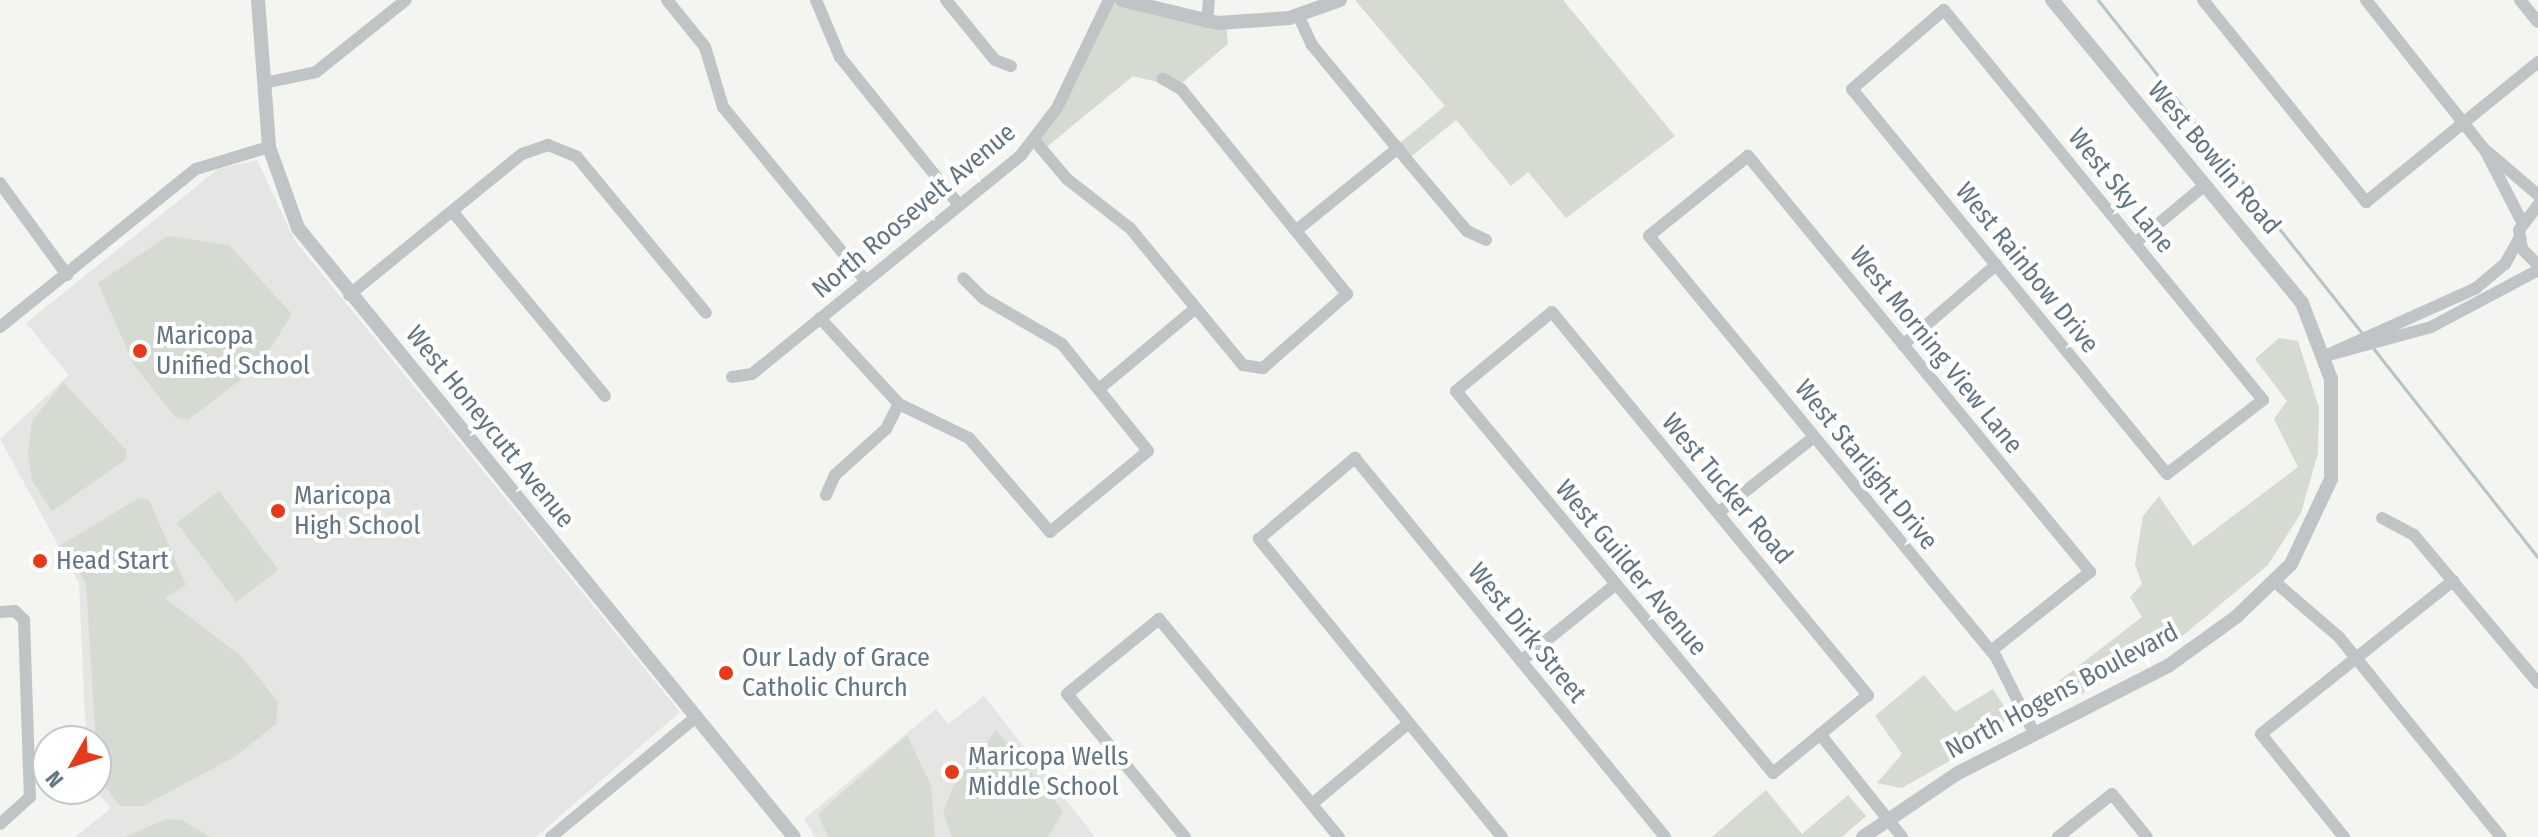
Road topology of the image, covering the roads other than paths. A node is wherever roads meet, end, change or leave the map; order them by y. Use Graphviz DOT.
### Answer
graph roads {
  1 [pos="258,0"];
  2 [pos="406,0"];
  3 [pos="667,0"];
  4 [pos="816,0"];
  5 [pos="946,0"];
  6 [pos="1109,0"];
  7 [pos="1122,0"];
  8 [pos="1209,0"];
  9 [pos="1340,0"];
  10 [pos="2052,0"];
  11 [pos="2203,0"];
  12 [pos="2366,0"];
  13 [pos="2520,0"];
  14 [pos="1298,15"];
  15 [pos="1207,22"];
  16 [pos="2538,22"];
  17 [pos="2538,62"];
  18 [pos="1011,66"];
  19 [pos="1163,79"];
  20 [pos="264,83"];
  21 [pos="1852,89"];
  22 [pos="2464,122"];
  23 [pos="1034,140"];
  24 [pos="269,147"];
  25 [pos="1398,148"];
  26 [pos="2485,150"];
  27 [pos="0,183"];
  28 [pos="2205,185"];
  29 [pos="2538,195"];
  30 [pos="959,205"];
  31 [pos="2538,205"];
  32 [pos="452,211"];
  33 [pos="2522,222"];
  34 [pos="1298,229"];
  35 [pos="1649,236"];
  36 [pos="2519,239"];
  37 [pos="1486,240"];
  38 [pos="2135,243"];
  39 [pos="1996,265"];
  40 [pos="2538,268"];
  41 [pos="67,275"];
  42 [pos="963,278"];
  43 [pos="866,281"];
  44 [pos="349,295"];
  45 [pos="1196,308"];
  46 [pos="706,313"];
  47 [pos="820,318"];
  48 [pos="0,327"];
  49 [pos="2380,338"];
  50 [pos="1903,345"];
  51 [pos="2325,356"];
  52 [pos="732,377"];
  53 [pos="1099,389"];
  54 [pos="1456,391"];
  55 [pos="605,396"];
  56 [pos="899,404"];
  57 [pos="1814,437"];
  58 [pos="2167,474"];
  59 [pos="826,495"];
  60 [pos="1718,513"];
  61 [pos="2382,518"];
  62 [pos="2453,581"];
  63 [pos="2275,582"];
  64 [pos="1616,584"];
  65 [pos="0,612"];
  66 [pos="1991,651"];
  67 [pos="2356,658"];
  68 [pos="1521,661"];
  69 [pos="2538,683"];
  70 [pos="696,717"];
  71 [pos="1409,723"];
  72 [pos="2034,733"];
  73 [pos="1820,734"];
  74 [pos="1312,804"];
  75 [pos="1888,820"];
  76 [pos="0,824"];
  77 [pos="551,837"];
  78 [pos="794,837"];
  79 [pos="1185,837"];
  80 [pos="1339,837"];
  81 [pos="1502,837"];
  82 [pos="1665,837"];
  83 [pos="1863,837"];
  84 [pos="1902,837"];
  85 [pos="2058,837"];
  86 [pos="2147,837"];
  87 [pos="2344,837"];
  88 [pos="2501,837"];
  1 -- 20 [label="street, West Honeycutt Avenue"];
  2 -- 20 [label="street"];
  3 -- 43 [label="street"];
  4 -- 30 [label="street"];
  5 -- 18 [label="street"];
  6 -- 23 [label="street, North Roosevelt Avenue"];
  7 -- 15 [label="street"];
  8 -- 15 [label="street"];
  9 -- 14 [label="street"];
  10 -- 28 [label="street, West Bowlin Road"];
  11 -- 22 [label="street"];
  12 -- 22 [label="street"];
  13 -- 16 [label="street"];
  14 -- 15 [label="street"];
  14 -- 25 [label="street"];
  17 -- 22 [label="street"];
  19 -- 34 [label="street"];
  20 -- 24 [label="street, West Honeycutt Avenue"];
  21 -- 38 [label="street, West Sky Lane"];
  21 -- 39 [label="street, West Rainbow Drive"];
  22 -- 26 [label="street"];
  23 -- 30 [label="street, North Roosevelt Avenue"];
  23 -- 45 [label="street"];
  24 -- 41 [label="street"];
  24 -- 44 [label="street, West Honeycutt Avenue"];
  25 -- 34 [label="street"];
  25 -- 37 [label="street"];
  26 -- 29 [label="street"];
  26 -- 33 [label="street"];
  27 -- 41 [label="street"];
  28 -- 38 [label="street"];
  28 -- 51 [label="street, West Bowlin Road"];
  30 -- 43 [label="street, North Roosevelt Avenue"];
  31 -- 33 [label="street"];
  32 -- 44 [label="street"];
  32 -- 46 [label="street"];
  32 -- 55 [label="street"];
  33 -- 36 [label="street"];
  34 -- 45 [label="street"];
  35 -- 50 [label="street, West Morning View Lane"];
  35 -- 57 [label="street, West Starlight Drive"];
  36 -- 40 [label="street"];
  36 -- 49 [label="street"];
  38 -- 58 [label="street, West Sky Lane"];
  39 -- 50 [label="street"];
  39 -- 58 [label="street, West Rainbow Drive"];
  40 -- 49 [label="street"];
  41 -- 48 [label="street"];
  42 -- 53 [label="street"];
  43 -- 47 [label="street, North Roosevelt Avenue"];
  44 -- 70 [label="street, West Honeycutt Avenue"];
  45 -- 53 [label="street"];
  47 -- 52 [label="street, North Roosevelt Avenue"];
  47 -- 56 [label="street"];
  49 -- 51 [label="street"];
  50 -- 66 [label="street, West Morning View Lane"];
  51 -- 63 [label="street, North Hogens Boulevard"];
  53 -- 56 [label="street"];
  54 -- 60 [label="street, West Tucker Road"];
  54 -- 64 [label="street, West Guilder Avenue"];
  56 -- 59 [label="street"];
  57 -- 60 [label="street"];
  57 -- 66 [label="street, West Starlight Drive"];
  60 -- 73 [label="street, West Tucker Road"];
  61 -- 62 [label="street"];
  62 -- 67 [label="street"];
  62 -- 69 [label="street"];
  63 -- 67 [label="street"];
  63 -- 72 [label="street, North Hogens Boulevard"];
  64 -- 68 [label="street"];
  64 -- 73 [label="street, West Guilder Avenue"];
  65 -- 76 [label="street"];
  66 -- 72 [label="street, West Starlight Drive"];
  67 -- 87 [label="street"];
  67 -- 88 [label="street"];
  68 -- 71 [label="street, West Dirk Street"];
  68 -- 82 [label="street, West Dirk Street"];
  70 -- 77 [label="street"];
  70 -- 78 [label="street, West Honeycutt Avenue"];
  71 -- 74 [label="street"];
  71 -- 81 [label="street"];
  72 -- 75 [label="street, North Hogens Boulevard"];
  73 -- 75 [label="street"];
  74 -- 79 [label="street"];
  74 -- 80 [label="street"];
  75 -- 83 [label="street, North Hogens Boulevard"];
  75 -- 84 [label="street"];
  85 -- 86 [label="street"];
}
